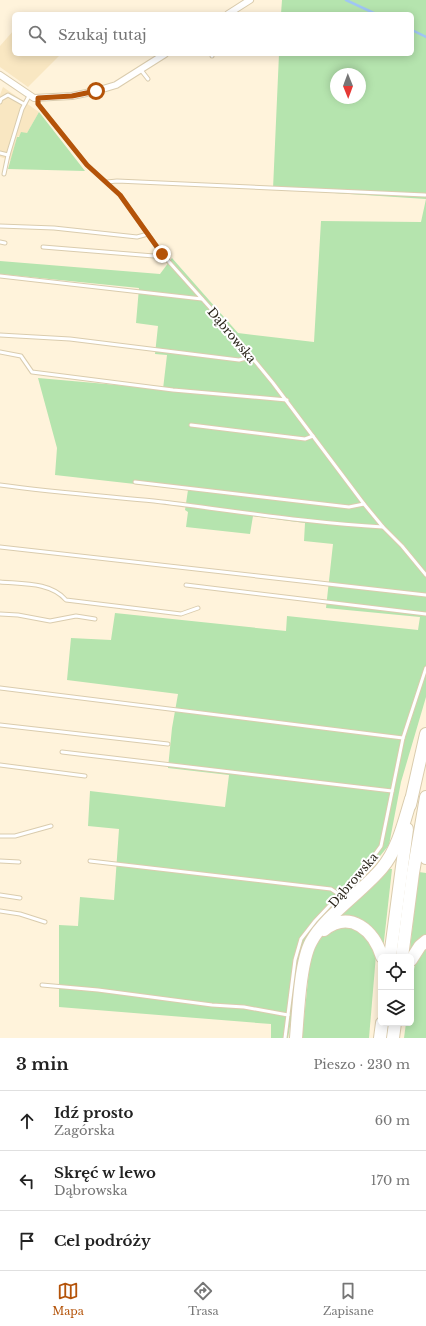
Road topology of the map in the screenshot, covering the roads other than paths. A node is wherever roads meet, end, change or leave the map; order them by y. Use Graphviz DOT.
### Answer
graph roads {
  1 [pos="250,0"];
  2 [pos="231,12"];
  3 [pos="163,56"];
  4 [pos="141,70"];
  5 [pos="0,75"];
  6 [pos="148,79"];
  7 [pos="29,96"];
  8 [pos="38,98"];
  9 [pos="0,102"];
  10 [pos="24,104"];
  11 [pos="0,153"];
  12 [pos="8,155"];
  13 [pos="4,174"];
  14 [pos="107,182"];
  15 [pos="425,195"];
  16 [pos="0,226"];
  17 [pos="148,234"];
  18 [pos="0,242"];
  19 [pos="5,243"];
  20 [pos="43,247"];
  21 [pos="162,254"];
  22 [pos="0,276"];
  23 [pos="202,299"];
  24 [pos="0,335"];
  25 [pos="0,352"];
  26 [pos="250,357"];
  27 [pos="287,400"];
  28 [pos="191,425"];
  29 [pos="313,436"];
  30 [pos="135,482"];
  31 [pos="0,485"];
  32 [pos="364,504"];
  33 [pos="383,527"];
  34 [pos="0,547"];
  35 [pos="426,575"];
  36 [pos="0,582"];
  37 [pos="186,585"];
  38 [pos="426,595"];
  39 [pos="198,608"];
  40 [pos="0,614"];
  41 [pos="426,614"];
  42 [pos="95,619"];
  43 [pos="426,668"];
  44 [pos="0,688"];
  45 [pos="0,724"];
  46 [pos="426,734"];
  47 [pos="403,738"];
  48 [pos="168,744"];
  49 [pos="62,752"];
  50 [pos="0,765"];
  51 [pos="85,776"];
  52 [pos="392,791"];
  53 [pos="426,797"];
  54 [pos="411,799"];
  55 [pos="422,818"];
  56 [pos="51,826"];
  57 [pos="0,836"];
  58 [pos="426,858"];
  59 [pos="0,861"];
  60 [pos="90,861"];
  61 [pos="19,862"];
  62 [pos="0,895"];
  63 [pos="340,895"];
  64 [pos="20,898"];
  65 [pos="0,911"];
  66 [pos="45,922"];
  67 [pos="315,936"];
  68 [pos="426,941"];
  69 [pos="381,954"];
  70 [pos="390,954"];
  71 [pos="402,954"];
  72 [pos="414,955"];
  73 [pos="42,985"];
  74 [pos="288,1015"];
  75 [pos="382,1026"];
  76 [pos="395,1026"];
  77 [pos="285,1038"];
  78 [pos="296,1038"];
  79 [pos="380,1038"];
  80 [pos="393,1038"];
  1 -- 2 [label="street"];
  3 -- 4 [label="street"];
  4 -- 6 [label="lane"];
  4 -- 8 [label="street"];
  5 -- 7 [label="street"];
  7 -- 8 [label="street"];
  7 -- 10 [label="lane"];
  8 -- 14 [label="lane, Dąbrowska"];
  9 -- 10 [label="lane"];
  10 -- 12 [label="lane"];
  11 -- 12 [label="lane"];
  12 -- 13 [label="lane"];
  14 -- 15 [label="lane"];
  14 -- 17 [label="lane, Dąbrowska"];
  16 -- 17 [label="lane"];
  17 -- 21 [label="lane, Dąbrowska"];
  18 -- 19 [label="lane"];
  20 -- 21 [label="lane"];
  21 -- 23 [label="lane, Dąbrowska"];
  22 -- 23 [label="lane"];
  23 -- 26 [label="lane, Dąbrowska"];
  24 -- 26 [label="lane"];
  25 -- 27 [label="lane"];
  26 -- 27 [label="lane, Dąbrowska"];
  27 -- 29 [label="lane, Dąbrowska"];
  28 -- 29 [label="lane"];
  29 -- 32 [label="lane, Dąbrowska"];
  30 -- 32 [label="lane"];
  31 -- 33 [label="lane"];
  32 -- 33 [label="lane, Dąbrowska"];
  33 -- 35 [label="lane, Dąbrowska"];
  34 -- 38 [label="lane"];
  36 -- 39 [label="lane"];
  37 -- 41 [label="lane"];
  40 -- 42 [label="lane"];
  43 -- 47 [label="lane, Dąbrowska"];
  44 -- 47 [label="lane"];
  45 -- 48 [label="lane"];
  46 -- 54 [label="highway"];
  47 -- 52 [label="lane, Dąbrowska"];
  49 -- 52 [label="lane"];
  50 -- 51 [label="lane"];
  52 -- 63 [label="lane, Dąbrowska"];
  53 -- 55 [label="highway"];
  54 -- 67 [label="highway"];
  54 -- 70 [label="highway"];
  55 -- 58 [label="highway"];
  55 -- 71 [label="highway"];
  56 -- 57 [label="lane"];
  59 -- 61 [label="lane"];
  60 -- 63 [label="lane"];
  62 -- 64 [label="lane"];
  63 -- 74 [label="lane, Dąbrowska"];
  65 -- 66 [label="lane"];
  67 -- 69 [label="highway"];
  67 -- 78 [label="highway"];
  68 -- 72 [label="highway"];
  73 -- 74 [label="lane"];
  74 -- 77 [label="lane, Dąbrowska"];
  75 -- 79 [label="highway"];
  76 -- 80 [label="highway"];
}
